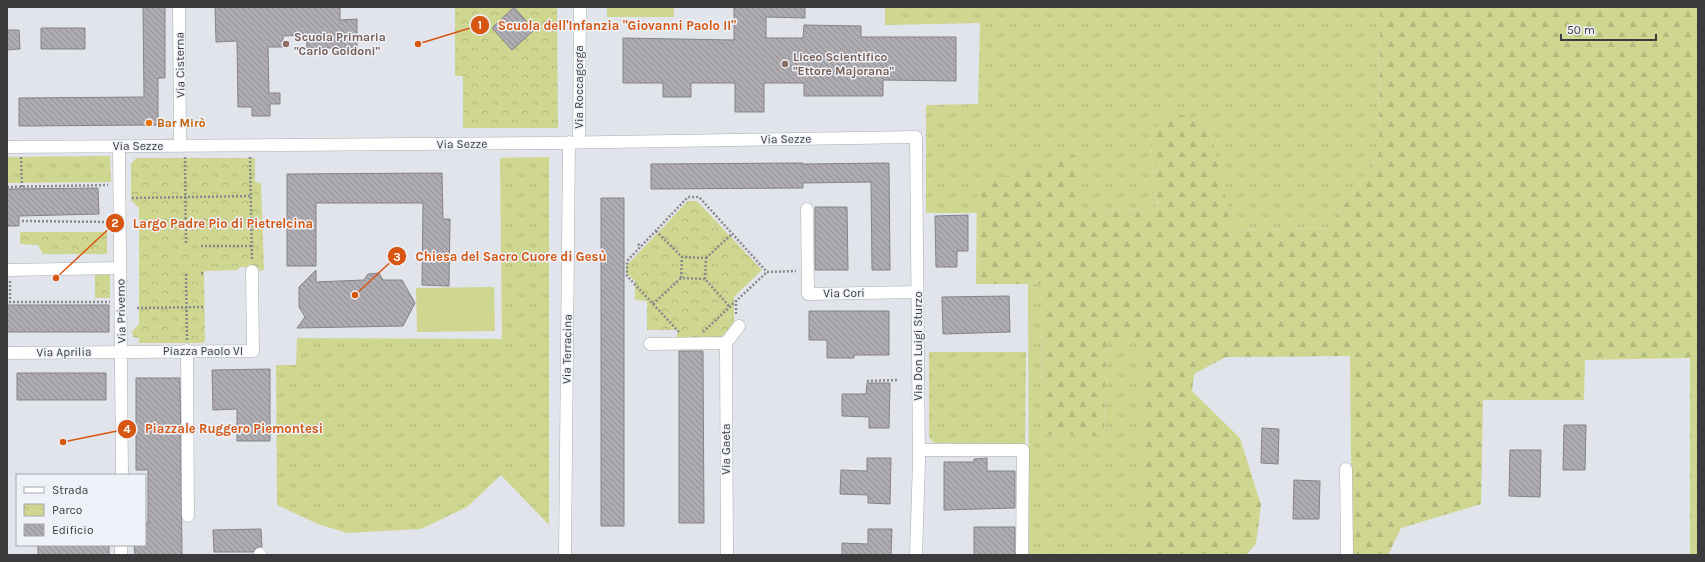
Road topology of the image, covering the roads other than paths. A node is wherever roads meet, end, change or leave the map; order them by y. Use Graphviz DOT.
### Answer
graph roads {
  1 [pos="179,7"];
  2 [pos="580,7"];
  3 [pos="916,137"];
  4 [pos="574,142"];
  5 [pos="118,146"];
  6 [pos="7,147"];
  7 [pos="182,151"];
  8 [pos="807,209"];
  9 [pos="120,268"];
  10 [pos="8,270"];
  11 [pos="252,271"];
  12 [pos="917,292"];
  13 [pos="739,326"];
  14 [pos="726,343"];
  15 [pos="650,344"];
  16 [pos="187,350"];
  17 [pos="121,351"];
  18 [pos="7,353"];
  19 [pos="919,450"];
  20 [pos="1346,469"];
  21 [pos="122,474"];
  22 [pos="188,516"];
  23 [pos="565,555"];
  24 [pos="726,555"];
  25 [pos="916,555"];
  26 [pos="1022,555"];
  27 [pos="1346,555"];
  1 -- 7 [label="street, Via Cisterna"];
  2 -- 4 [label="street, Via Roccagorga"];
  3 -- 4 [label="street, Via Sezze"];
  3 -- 12 [label="street, Via Don Luigi Sturzo"];
  4 -- 7 [label="street, Via Sezze"];
  4 -- 23 [label="street, Via Terracina"];
  5 -- 6 [label="street, Via Sezze"];
  5 -- 7 [label="street, Via Sezze"];
  5 -- 9 [label="street, Via Priverno"];
  8 -- 12 [label="street, Via Cori"];
  9 -- 10 [label="street"];
  9 -- 17 [label="street, Via Priverno"];
  11 -- 16 [label="street, Piazza Paolo VI"];
  12 -- 19 [label="street, Via Don Luigi Sturzo"];
  13 -- 14 [label="street"];
  14 -- 15 [label="street"];
  14 -- 24 [label="street, Via Gaeta"];
  16 -- 17 [label="street, Piazza Paolo VI"];
  16 -- 22 [label="street"];
  17 -- 18 [label="street, Via Aprilia"];
  17 -- 21 [label="street, Via Priverno"];
  19 -- 25 [label="street, Via Don Luigi Sturzo"];
  19 -- 26 [label="street"];
  20 -- 27 [label="street"];
}
